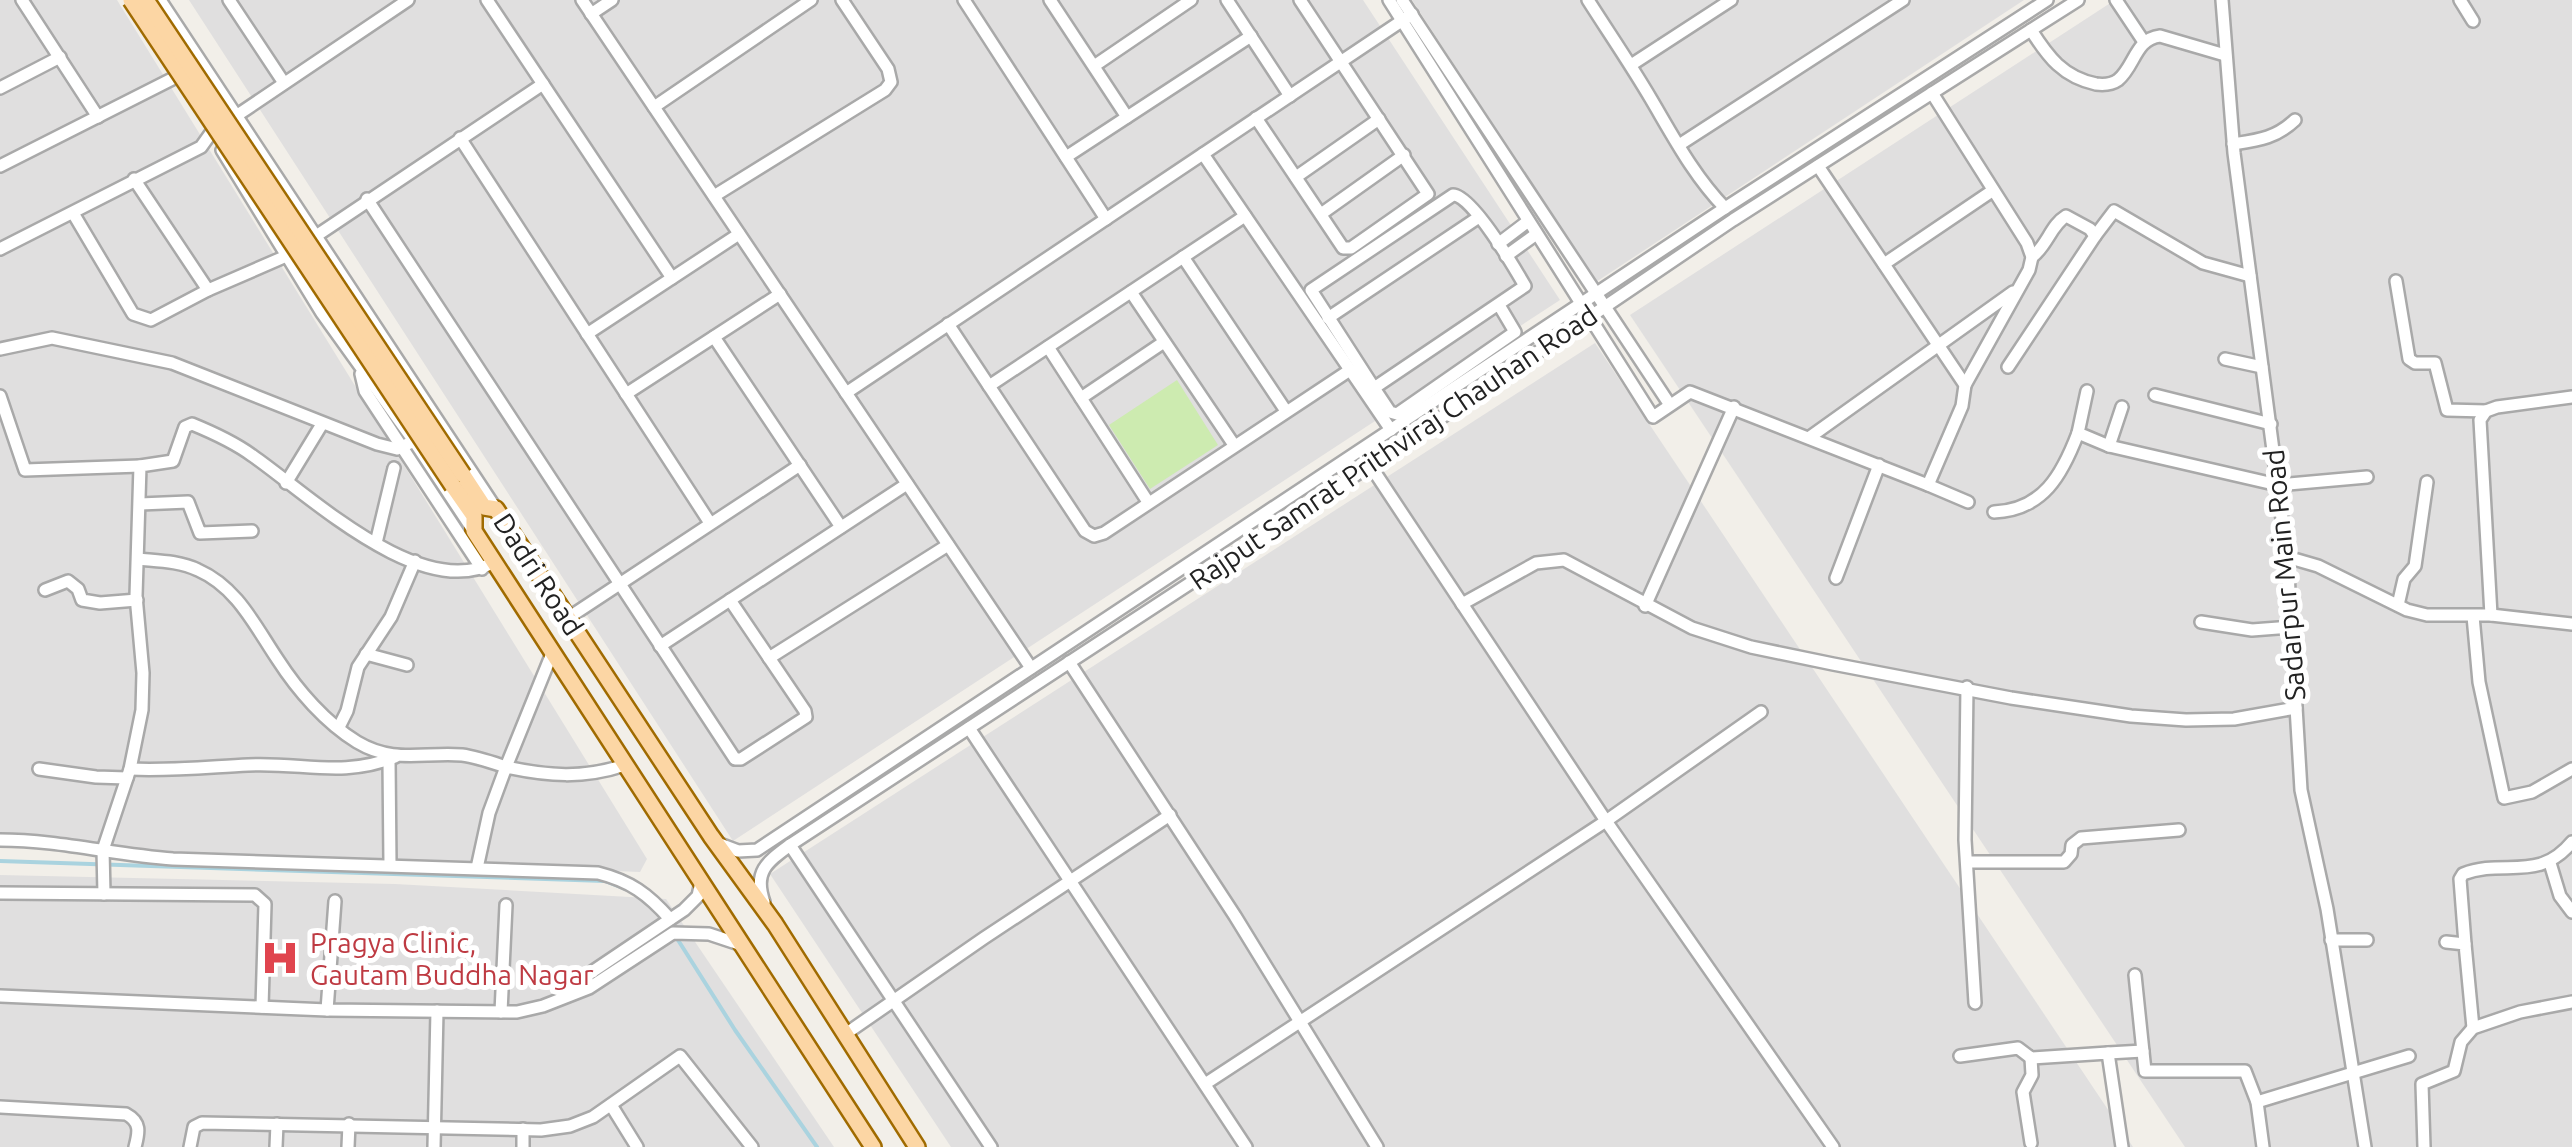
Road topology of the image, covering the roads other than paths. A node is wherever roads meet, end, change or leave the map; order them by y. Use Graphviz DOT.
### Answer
graph roads {
  1 [pos="22,0"];
  2 [pos="123,0"];
  3 [pos="131,0"];
  4 [pos="146,0"];
  5 [pos="160,0"];
  6 [pos="229,0"];
  7 [pos="408,0"];
  8 [pos="487,0"];
  9 [pos="582,0"];
  10 [pos="612,0"];
  11 [pos="811,0"];
  12 [pos="842,0"];
  13 [pos="964,0"];
  14 [pos="1050,0"];
  15 [pos="1191,0"];
  16 [pos="1227,0"];
  17 [pos="1300,0"];
  18 [pos="1389,0"];
  19 [pos="1402,0"];
  20 [pos="1588,0"];
  21 [pos="1731,0"];
  22 [pos="1904,0"];
  23 [pos="2047,0"];
  24 [pos="2078,0"];
  25 [pos="2116,0"];
  26 [pos="2222,0"];
  27 [pos="2460,0"];
  28 [pos="591,14"];
  29 [pos="1407,18"];
  30 [pos="2474,21"];
  31 [pos="2031,30"];
  32 [pos="1251,36"];
  33 [pos="2144,42"];
  34 [pos="2225,55"];
  35 [pos="60,58"];
  36 [pos="1341,62"];
  37 [pos="1631,65"];
  38 [pos="1094,66"];
  39 [pos="176,77"];
  40 [pos="284,82"];
  41 [pos="543,84"];
  42 [pos="0,88"];
  43 [pos="1932,93"];
  44 [pos="1290,96"];
  45 [pos="654,107"];
  46 [pos="236,116"];
  47 [pos="98,117"];
  48 [pos="1128,117"];
  49 [pos="1256,118"];
  50 [pos="1380,119"];
  51 [pos="2295,120"];
  52 [pos="212,133"];
  53 [pos="460,138"];
  54 [pos="2233,144"];
  55 [pos="1680,147"];
  56 [pos="1203,154"];
  57 [pos="1404,155"];
  58 [pos="1066,157"];
  59 [pos="0,166"];
  60 [pos="1818,166"];
  61 [pos="1296,177"];
  62 [pos="134,179"];
  63 [pos="1992,190"];
  64 [pos="714,196"];
  65 [pos="367,200"];
  66 [pos="1726,208"];
  67 [pos="73,212"];
  68 [pos="1321,214"];
  69 [pos="1245,216"];
  70 [pos="1479,217"];
  71 [pos="1106,218"];
  72 [pos="1527,222"];
  73 [pos="739,234"];
  74 [pos="1535,235"];
  75 [pos="315,236"];
  76 [pos="2095,236"];
  77 [pos="1498,244"];
  78 [pos="0,249"];
  79 [pos="1506,256"];
  80 [pos="286,257"];
  81 [pos="1183,257"];
  82 [pos="2032,257"];
  83 [pos="1884,264"];
  84 [pos="2250,276"];
  85 [pos="672,278"];
  86 [pos="2396,281"];
  87 [pos="2020,286"];
  88 [pos="208,290"];
  89 [pos="1130,292"];
  90 [pos="780,294"];
  91 [pos="1596,294"];
  92 [pos="1500,305"];
  93 [pos="1580,305"];
  94 [pos="1604,306"];
  95 [pos="368,315"];
  96 [pos="1328,318"];
  97 [pos="1588,318"];
  98 [pos="948,324"];
  99 [pos="587,334"];
  100 [pos="714,337"];
  101 [pos="339,338"];
  102 [pos="1164,342"];
  103 [pos="1940,346"];
  104 [pos="1048,347"];
  105 [pos="0,349"];
  106 [pos="2225,359"];
  107 [pos="359,367"];
  108 [pos="2008,367"];
  109 [pos="2262,368"];
  110 [pos="1350,370"];
  111 [pos="1965,385"];
  112 [pos="989,386"];
  113 [pos="1374,388"];
  114 [pos="2087,391"];
  115 [pos="846,393"];
  116 [pos="626,394"];
  117 [pos="2155,395"];
  118 [pos="0,396"];
  119 [pos="2572,397"];
  120 [pos="1080,398"];
  121 [pos="1670,405"];
  122 [pos="1734,407"];
  123 [pos="2122,407"];
  124 [pos="1286,411"];
  125 [pos="2486,411"];
  126 [pos="322,424"];
  127 [pos="2271,424"];
  128 [pos="1390,430"];
  129 [pos="2078,433"];
  130 [pos="1810,437"];
  131 [pos="414,441"];
  132 [pos="1234,445"];
  133 [pos="2108,446"];
  134 [pos="401,448"];
  135 [pos="800,465"];
  136 [pos="1370,465"];
  137 [pos="1879,465"];
  138 [pos="140,466"];
  139 [pos="394,468"];
  140 [pos="2367,477"];
  141 [pos="458,480"];
  142 [pos="2427,482"];
  143 [pos="286,483"];
  144 [pos="907,484"];
  145 [pos="1928,485"];
  146 [pos="2278,485"];
  147 [pos="1148,502"];
  148 [pos="1968,502"];
  149 [pos="140,504"];
  150 [pos="496,509"];
  151 [pos="1994,512"];
  152 [pos="710,524"];
  153 [pos="841,527"];
  154 [pos="474,530"];
  155 [pos="252,531"];
  156 [pos="376,543"];
  157 [pos="948,545"];
  158 [pos="2286,557"];
  159 [pos="138,559"];
  160 [pos="415,560"];
  161 [pos="488,566"];
  162 [pos="1836,578"];
  163 [pos="619,582"];
  164 [pos="45,590"];
  165 [pos="136,600"];
  166 [pos="730,600"];
  167 [pos="1462,604"];
  168 [pos="1644,606"];
  169 [pos="2398,606"];
  170 [pos="2490,615"];
  171 [pos="2473,616"];
  172 [pos="568,618"];
  173 [pos="2201,622"];
  174 [pos="2572,624"];
  175 [pos="2290,628"];
  176 [pos="660,646"];
  177 [pos="553,651"];
  178 [pos="366,654"];
  179 [pos="768,658"];
  180 [pos="1069,662"];
  181 [pos="408,665"];
  182 [pos="1031,668"];
  183 [pos="1967,687"];
  184 [pos="2296,708"];
  185 [pos="1761,712"];
  186 [pos="338,728"];
  187 [pos="970,728"];
  188 [pos="649,741"];
  189 [pos="392,759"];
  190 [pos="624,762"];
  191 [pos="506,768"];
  192 [pos="2572,768"];
  193 [pos="39,769"];
  194 [pos="129,774"];
  195 [pos="1170,815"];
  196 [pos="1606,821"];
  197 [pos="2179,830"];
  198 [pos="711,836"];
  199 [pos="0,840"];
  200 [pos="2572,842"];
  201 [pos="790,845"];
  202 [pos="104,854"];
  203 [pos="1966,862"];
  204 [pos="2550,863"];
  205 [pos="390,864"];
  206 [pos="476,868"];
  207 [pos="1071,881"];
  208 [pos="701,882"];
  209 [pos="0,893"];
  210 [pos="104,894"];
  211 [pos="334,900"];
  212 [pos="506,904"];
  213 [pos="2572,912"];
  214 [pos="670,920"];
  215 [pos="775,924"];
  216 [pos="2330,940"];
  217 [pos="2367,940"];
  218 [pos="2446,942"];
  219 [pos="2466,944"];
  220 [pos="742,945"];
  221 [pos="2134,975"];
  222 [pos="571,993"];
  223 [pos="0,996"];
  224 [pos="893,1000"];
  225 [pos="1975,1002"];
  226 [pos="2572,1002"];
  227 [pos="262,1007"];
  228 [pos="327,1010"];
  229 [pos="437,1012"];
  230 [pos="500,1012"];
  231 [pos="1298,1021"];
  232 [pos="2473,1028"];
  233 [pos="844,1036"];
  234 [pos="2143,1051"];
  235 [pos="2108,1053"];
  236 [pos="1960,1056"];
  237 [pos="2409,1056"];
  238 [pos="2031,1058"];
  239 [pos="2355,1074"];
  240 [pos="1205,1084"];
  241 [pos="2257,1102"];
  242 [pos="611,1105"];
  243 [pos="0,1107"];
  244 [pos="277,1124"];
  245 [pos="349,1124"];
  246 [pos="435,1125"];
  247 [pos="523,1129"];
  248 [pos="2031,1143"];
  249 [pos="135,1147"];
  250 [pos="190,1147"];
  251 [pos="276,1147"];
  252 [pos="348,1147"];
  253 [pos="434,1147"];
  254 [pos="523,1147"];
  255 [pos="638,1147"];
  256 [pos="752,1147"];
  257 [pos="873,1147"];
  258 [pos="918,1147"];
  259 [pos="990,1147"];
  260 [pos="1246,1147"];
  261 [pos="1377,1147"];
  262 [pos="1834,1147"];
  263 [pos="2122,1147"];
  264 [pos="2263,1147"];
  265 [pos="2365,1147"];
  266 [pos="2424,1147"];
  1 -- 35 [label="street"];
  2 -- 39 [label="street, Dadri Road"];
  3 -- 141 [label="main road, bridge"];
  4 -- 141 [label="main road, bridge"];
  5 -- 46 [label="street, Dadri Road"];
  6 -- 40 [label="street"];
  7 -- 40 [label="street"];
  8 -- 41 [label="street"];
  9 -- 28 [label="street"];
  10 -- 28 [label="street"];
  11 -- 45 [label="street"];
  12 -- 64 [label="street"];
  13 -- 58 [label="street"];
  14 -- 38 [label="street"];
  15 -- 38 [label="street"];
  16 -- 32 [label="street"];
  17 -- 36 [label="street"];
  18 -- 29 [label="street"];
  19 -- 29 [label="street"];
  20 -- 37 [label="street"];
  21 -- 37 [label="street"];
  22 -- 55 [label="street"];
  23 -- 66 [label="street, Rajput Samrat Prithviraj Chauhan Road"];
  24 -- 31 [label="street, Rajput Samrat Prithviraj Chauhan Road"];
  25 -- 33 [label="street"];
  26 -- 34 [label="street, Sadarpur Main Road"];
  27 -- 30 [label="street"];
  28 -- 45 [label="street"];
  29 -- 36 [label="street"];
  29 -- 72 [label="street"];
  29 -- 91 [label="street"];
  31 -- 33 [label="street"];
  31 -- 43 [label="street, Rajput Samrat Prithviraj Chauhan Road"];
  32 -- 44 [label="street"];
  32 -- 48 [label="street"];
  33 -- 34 [label="street"];
  34 -- 54 [label="street, Sadarpur Main Road"];
  35 -- 42 [label="street"];
  35 -- 47 [label="street"];
  36 -- 44 [label="street"];
  36 -- 50 [label="street"];
  37 -- 55 [label="street"];
  38 -- 48 [label="street"];
  39 -- 47 [label="street"];
  39 -- 52 [label="street, Dadri Road"];
  40 -- 46 [label="street"];
  41 -- 53 [label="street"];
  41 -- 85 [label="street"];
  43 -- 60 [label="street, Rajput Samrat Prithviraj Chauhan Road"];
  43 -- 63 [label="street"];
  44 -- 49 [label="street"];
  45 -- 64 [label="street"];
  46 -- 75 [label="street, Dadri Road"];
  47 -- 59 [label="street"];
  48 -- 58 [label="street"];
  49 -- 56 [label="street"];
  49 -- 61 [label="street"];
  50 -- 57 [label="street"];
  50 -- 61 [label="street"];
  51 -- 54 [label="street"];
  52 -- 62 [label="street"];
  52 -- 80 [label="street, Dadri Road"];
  53 -- 65 [label="street"];
  53 -- 99 [label="street"];
  54 -- 84 [label="street, Sadarpur Main Road"];
  55 -- 66 [label="street"];
  56 -- 69 [label="street"];
  56 -- 71 [label="street"];
  57 -- 68 [label="street"];
  57 -- 68 [label="street"];
  58 -- 71 [label="street"];
  60 -- 83 [label="street"];
  60 -- 94 [label="street, Rajput Samrat Prithviraj Chauhan Road"];
  61 -- 68 [label="street"];
  62 -- 67 [label="street"];
  62 -- 88 [label="street"];
  63 -- 82 [label="street"];
  63 -- 83 [label="street"];
  64 -- 73 [label="street"];
  65 -- 75 [label="street"];
  65 -- 163 [label="street"];
  66 -- 91 [label="street, Rajput Samrat Prithviraj Chauhan Road"];
  67 -- 78 [label="street"];
  67 -- 88 [label="street"];
  69 -- 81 [label="street"];
  69 -- 110 [label="street"];
  70 -- 77 [label="street"];
  70 -- 96 [label="street"];
  70 -- 96 [label="street"];
  71 -- 98 [label="street"];
  72 -- 74 [label="street"];
  72 -- 77 [label="street"];
  73 -- 85 [label="street"];
  73 -- 90 [label="street"];
  74 -- 79 [label="street"];
  74 -- 93 [label="street"];
  75 -- 80 [label="street"];
  75 -- 95 [label="street, Dadri Road"];
  76 -- 82 [label="street"];
  76 -- 84 [label="street"];
  76 -- 108 [label="street"];
  77 -- 79 [label="street"];
  79 -- 92 [label="street"];
  80 -- 88 [label="street"];
  80 -- 101 [label="street, Dadri Road"];
  81 -- 89 [label="street"];
  81 -- 124 [label="street"];
  82 -- 87 [label="street"];
  83 -- 103 [label="street"];
  84 -- 109 [label="street, Sadarpur Main Road"];
  85 -- 99 [label="street"];
  86 -- 125 [label="street"];
  87 -- 103 [label="street"];
  87 -- 111 [label="street"];
  89 -- 102 [label="street"];
  89 -- 104 [label="street"];
  90 -- 100 [label="street"];
  90 -- 115 [label="street"];
  91 -- 93 [label="street, Rajput Samrat Prithviraj Chauhan Road"];
  91 -- 94 [label="street"];
  92 -- 113 [label="street"];
  92 -- 113 [label="street"];
  93 -- 97 [label="street"];
  93 -- 128 [label="street, Rajput Samrat Prithviraj Chauhan Road"];
  94 -- 97 [label="street, Rajput Samrat Prithviraj Chauhan Road"];
  94 -- 121 [label="street"];
  95 -- 101 [label="street"];
  95 -- 150 [label="street, Dadri Road"];
  96 -- 113 [label="street"];
  97 -- 121 [label="street"];
  97 -- 136 [label="street, Rajput Samrat Prithviraj Chauhan Road"];
  98 -- 112 [label="street"];
  98 -- 115 [label="street"];
  99 -- 116 [label="street"];
  100 -- 116 [label="street"];
  100 -- 135 [label="street"];
  101 -- 107 [label="street, Dadri Road"];
  102 -- 120 [label="street"];
  102 -- 132 [label="street"];
  103 -- 111 [label="street"];
  103 -- 130 [label="street"];
  104 -- 112 [label="street"];
  104 -- 120 [label="street"];
  105 -- 126 [label="street"];
  106 -- 109 [label="street"];
  107 -- 131 [label="street, Dadri Road"];
  107 -- 134 [label="street"];
  109 -- 127 [label="street, Sadarpur Main Road"];
  110 -- 124 [label="street"];
  110 -- 128 [label="street"];
  111 -- 145 [label="street"];
  112 -- 147 [label="street"];
  114 -- 129 [label="street"];
  115 -- 144 [label="street"];
  116 -- 152 [label="street"];
  117 -- 127 [label="street"];
  118 -- 138 [label="street"];
  119 -- 125 [label="street"];
  120 -- 147 [label="street"];
  121 -- 122 [label="street"];
  122 -- 130 [label="street"];
  122 -- 168 [label="street"];
  123 -- 133 [label="street"];
  124 -- 132 [label="street"];
  125 -- 170 [label="street"];
  126 -- 134 [label="street"];
  126 -- 143 [label="street"];
  127 -- 146 [label="street, Sadarpur Main Road"];
  128 -- 182 [label="street, Rajput Samrat Prithviraj Chauhan Road"];
  129 -- 133 [label="street"];
  129 -- 151 [label="street"];
  130 -- 137 [label="street"];
  131 -- 134 [label="street"];
  131 -- 154 [label="street, Dadri Road"];
  132 -- 147 [label="street"];
  133 -- 146 [label="street"];
  134 -- 161 [label="street"];
  135 -- 152 [label="street"];
  135 -- 153 [label="street"];
  136 -- 167 [label="street"];
  136 -- 180 [label="street, Rajput Samrat Prithviraj Chauhan Road"];
  137 -- 145 [label="street"];
  137 -- 162 [label="street"];
  138 -- 143 [label="street"];
  138 -- 149 [label="street"];
  139 -- 156 [label="street"];
  140 -- 146 [label="street"];
  141 -- 150 [label="main road"];
  141 -- 154 [label="main road"];
  142 -- 169 [label="street"];
  143 -- 156 [label="street"];
  144 -- 153 [label="street"];
  144 -- 157 [label="street"];
  145 -- 148 [label="street"];
  146 -- 158 [label="street, Sadarpur Main Road"];
  149 -- 155 [label="street"];
  149 -- 159 [label="street"];
  150 -- 172 [label="main road, Dadri Road"];
  152 -- 163 [label="street"];
  153 -- 166 [label="street"];
  154 -- 161 [label="main road, Dadri Road"];
  156 -- 160 [label="street"];
  157 -- 179 [label="street"];
  157 -- 182 [label="street"];
  158 -- 169 [label="street"];
  158 -- 175 [label="street, Sadarpur Main Road"];
  159 -- 165 [label="street"];
  159 -- 186 [label="street"];
  160 -- 161 [label="street"];
  160 -- 178 [label="street"];
  161 -- 177 [label="main road, Dadri Road"];
  163 -- 172 [label="street"];
  163 -- 176 [label="street"];
  164 -- 165 [label="street"];
  165 -- 194 [label="street"];
  166 -- 176 [label="street"];
  166 -- 179 [label="street"];
  167 -- 168 [label="street"];
  167 -- 196 [label="street"];
  168 -- 183 [label="street"];
  169 -- 171 [label="street"];
  170 -- 171 [label="street"];
  170 -- 174 [label="street"];
  171 -- 192 [label="street"];
  172 -- 188 [label="main road, Dadri Road"];
  173 -- 175 [label="street"];
  175 -- 184 [label="street, Sadarpur Main Road"];
  176 -- 179 [label="street"];
  177 -- 190 [label="main road, Dadri Road"];
  177 -- 191 [label="street"];
  178 -- 181 [label="street"];
  178 -- 186 [label="street"];
  180 -- 187 [label="street, Rajput Samrat Prithviraj Chauhan Road"];
  180 -- 195 [label="street"];
  182 -- 198 [label="street, Rajput Samrat Prithviraj Chauhan Road"];
  183 -- 184 [label="street"];
  183 -- 203 [label="street"];
  184 -- 216 [label="street, Sadarpur Main Road"];
  185 -- 196 [label="street"];
  186 -- 189 [label="street"];
  187 -- 201 [label="street, Rajput Samrat Prithviraj Chauhan Road"];
  187 -- 207 [label="street"];
  188 -- 190 [label="main road"];
  188 -- 198 [label="main road, Dadri Road"];
  189 -- 191 [label="street"];
  189 -- 194 [label="street"];
  189 -- 205 [label="street"];
  190 -- 191 [label="street"];
  190 -- 208 [label="main road, Dadri Road"];
  191 -- 206 [label="street"];
  193 -- 194 [label="street"];
  194 -- 202 [label="street"];
  195 -- 207 [label="street"];
  195 -- 231 [label="street"];
  196 -- 231 [label="street"];
  196 -- 262 [label="street"];
  197 -- 203 [label="street"];
  198 -- 215 [label="main road, Dadri Road"];
  199 -- 202 [label="street"];
  200 -- 204 [label="street"];
  201 -- 215 [label="street, Rajput Samrat Prithviraj Chauhan Road"];
  201 -- 224 [label="street"];
  202 -- 205 [label="street"];
  202 -- 210 [label="street"];
  203 -- 225 [label="street"];
  204 -- 213 [label="street"];
  204 -- 219 [label="street"];
  205 -- 206 [label="street"];
  206 -- 214 [label="street"];
  207 -- 224 [label="street"];
  207 -- 240 [label="street"];
  208 -- 214 [label="street"];
  208 -- 220 [label="main road, Dadri Road"];
  209 -- 210 [label="street"];
  210 -- 227 [label="street"];
  211 -- 228 [label="street"];
  212 -- 230 [label="street"];
  214 -- 222 [label="street"];
  215 -- 233 [label="main road, Dadri Road"];
  216 -- 217 [label="street"];
  216 -- 239 [label="street, Sadarpur Main Road"];
  218 -- 219 [label="street"];
  219 -- 232 [label="street"];
  220 -- 222 [label="street"];
  220 -- 257 [label="main road, Dadri Road"];
  221 -- 234 [label="street"];
  222 -- 230 [label="street"];
  223 -- 227 [label="street"];
  224 -- 233 [label="street"];
  224 -- 259 [label="street"];
  226 -- 232 [label="street"];
  227 -- 228 [label="street"];
  228 -- 229 [label="street"];
  229 -- 230 [label="street"];
  229 -- 246 [label="street"];
  231 -- 240 [label="street"];
  231 -- 261 [label="street"];
  232 -- 266 [label="street"];
  233 -- 258 [label="main road, Dadri Road"];
  234 -- 235 [label="street"];
  234 -- 241 [label="street"];
  235 -- 238 [label="street"];
  235 -- 263 [label="street"];
  236 -- 238 [label="street"];
  237 -- 239 [label="street"];
  238 -- 248 [label="street"];
  239 -- 241 [label="street"];
  239 -- 265 [label="street, Sadarpur Main Road"];
  240 -- 260 [label="street"];
  241 -- 264 [label="street"];
  242 -- 247 [label="street"];
  242 -- 255 [label="street"];
  242 -- 256 [label="street"];
  243 -- 249 [label="street"];
  244 -- 245 [label="street"];
  244 -- 250 [label="street"];
  244 -- 251 [label="street"];
  245 -- 246 [label="street"];
  245 -- 252 [label="street"];
  246 -- 247 [label="street"];
  246 -- 253 [label="street"];
  247 -- 254 [label="street"];
}
